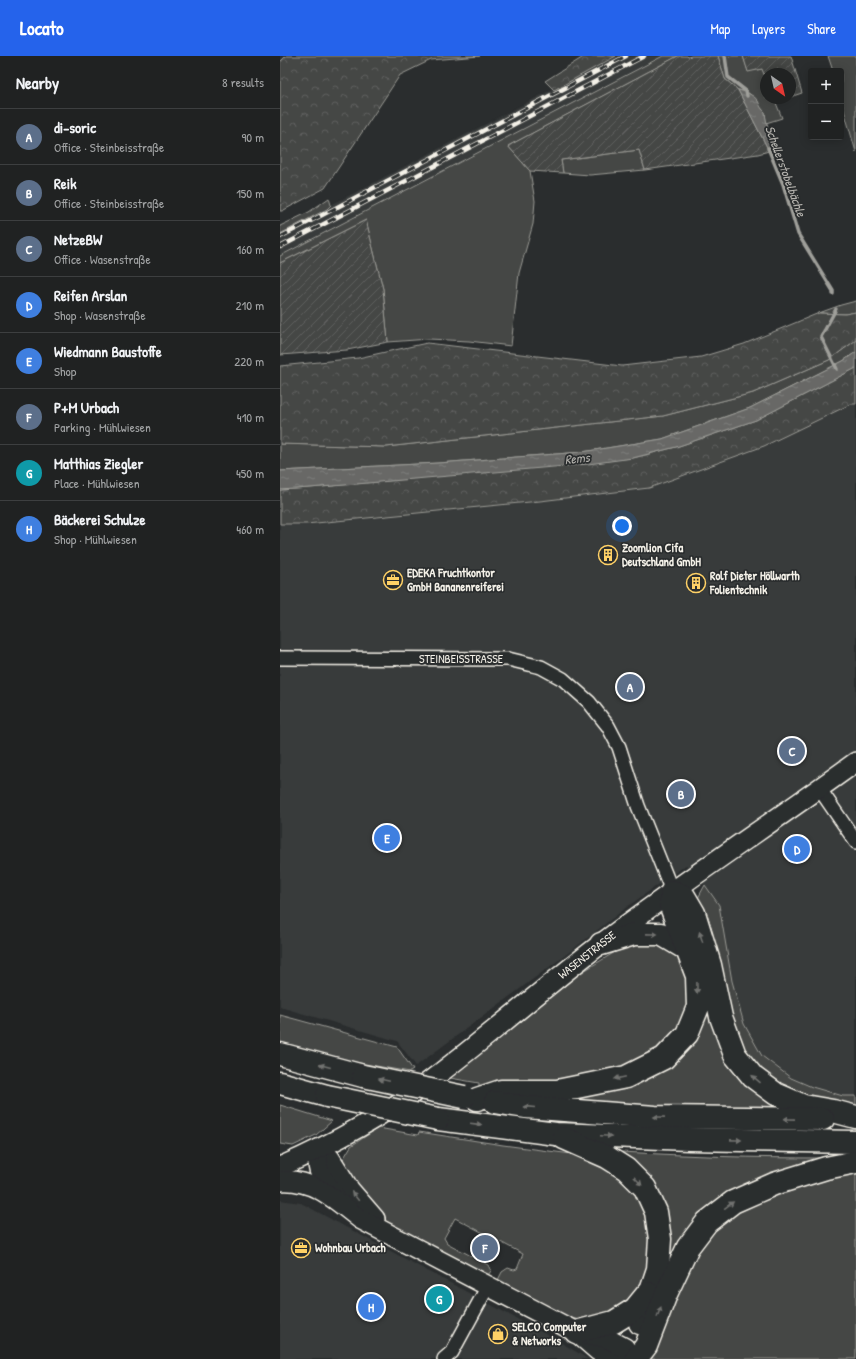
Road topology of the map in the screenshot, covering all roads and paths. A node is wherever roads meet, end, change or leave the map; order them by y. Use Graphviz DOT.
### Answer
graph roads {
  1 [pos="280,658"];
  2 [pos="856,762"];
  3 [pos="819,788"];
  4 [pos="856,842"];
  5 [pos="672,891"];
  6 [pos="600,944"];
  7 [pos="688,950"];
  8 [pos="280,1054"];
  9 [pos="280,1083"];
  10 [pos="470,1098"];
  11 [pos="856,1118"];
  12 [pos="556,1134"];
  13 [pos="856,1142"];
  14 [pos="320,1149"];
  15 [pos="856,1162"];
  16 [pos="280,1167"];
  17 [pos="280,1181"];
  18 [pos="339,1202"];
  19 [pos="390,1236"];
  20 [pos="488,1286"];
  21 [pos="650,1291"];
  22 [pos="576,1332"];
  23 [pos="444,1359"];
  24 [pos="612,1359"];
  25 [pos="634,1359"];
  1 -- 5 [label="street, STEINBEISSTRASSE"];
  2 -- 3 [label="street, WASENSTRASSE"];
  3 -- 4 [label="street"];
  3 -- 5 [label="street, WASENSTRASSE"];
  5 -- 6 [label="street, WASENSTRASSE"];
  5 -- 7 [label="highway"];
  11 -- 5 [label="highway, one-way"];
  6 -- 7 [label="highway, one-way"];
  6 -- 14 [label="street, WASENSTRASSE"];
  7 -- 10 [label="highway, one-way"];
  10 -- 8 [label="highway, one-way, bridge"];
  9 -- 12 [label="highway, one-way, bridge"];
  11 -- 10 [label="highway, one-way"];
  12 -- 13 [label="highway, one-way"];
  12 -- 21 [label="highway, one-way"];
  14 -- 16 [label="street, WASENSTRASSE"];
  14 -- 18 [label="street"];
  19 -- 14 [label="street, one-way"];
  25 -- 15 [label="highway, one-way"];
  17 -- 18 [label="street"];
  18 -- 19 [label="street"];
  19 -- 20 [label="street"];
  20 -- 22 [label="street"];
  20 -- 23 [label="street"];
  21 -- 22 [label="highway"];
  21 -- 25 [label="highway"];
  22 -- 24 [label="street"];
  22 -- 25 [label="street"];
}
